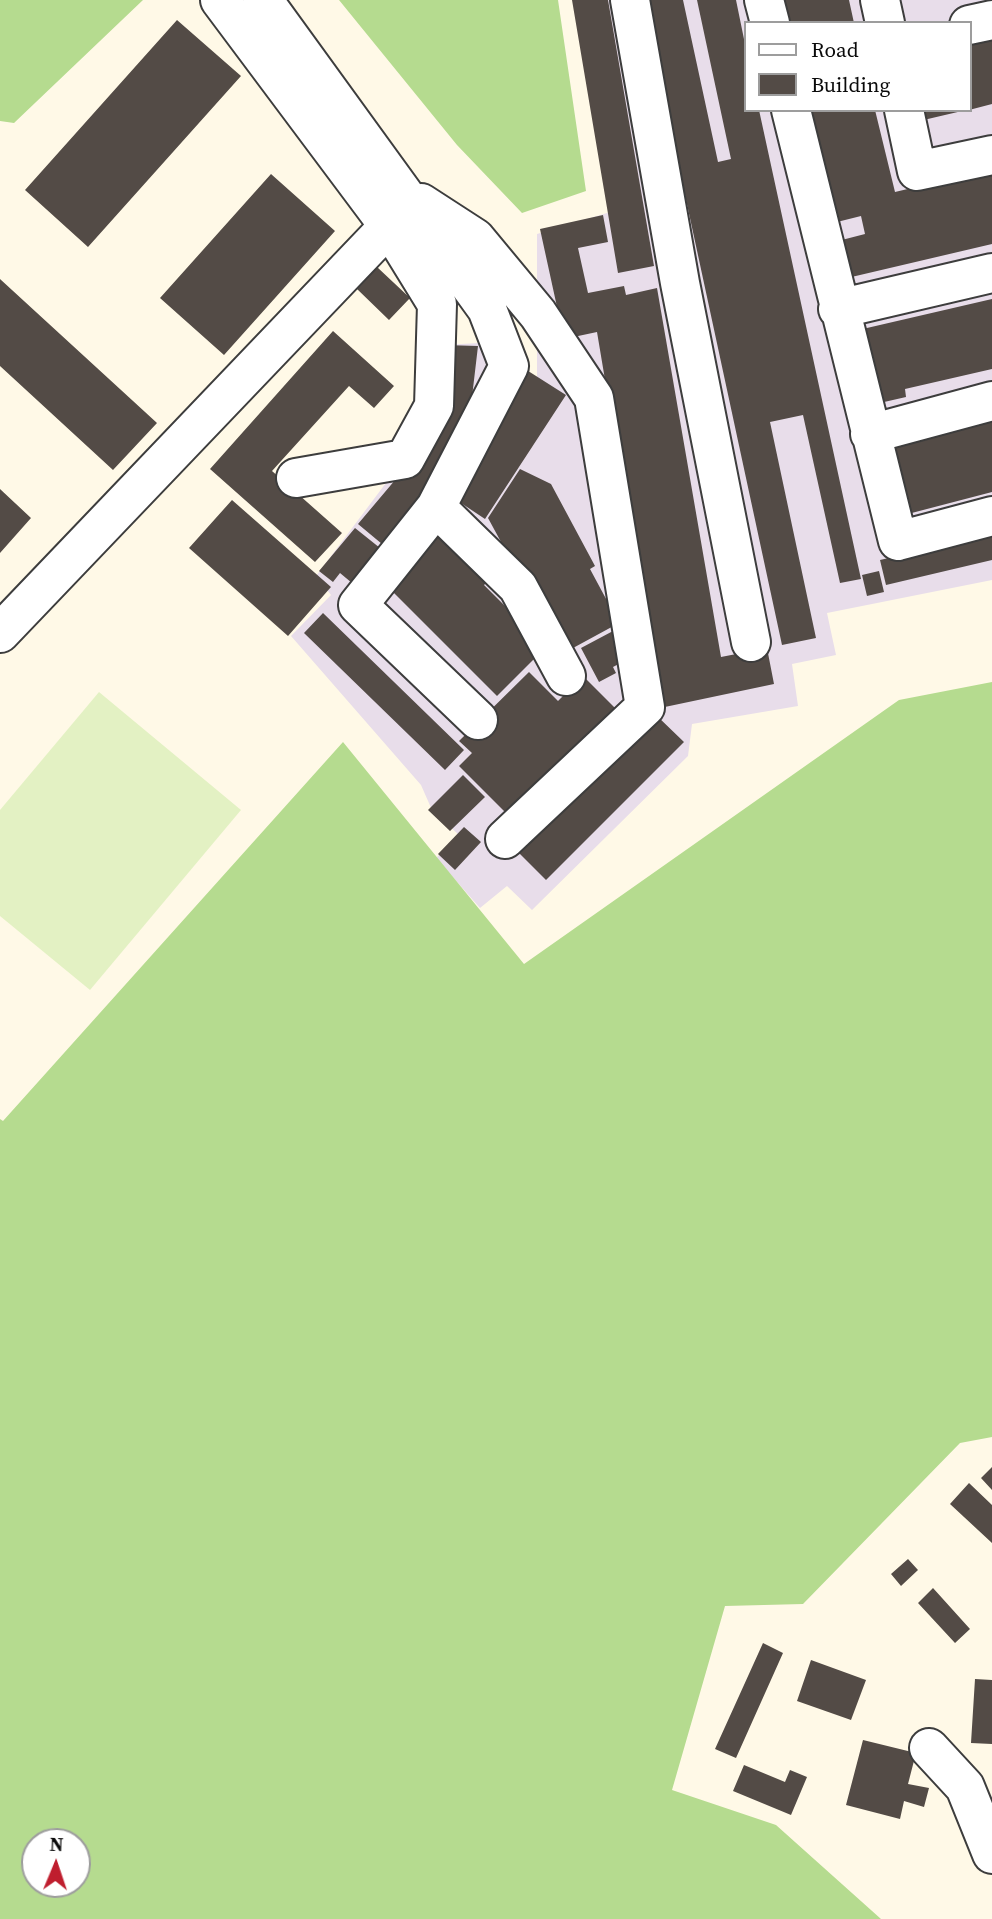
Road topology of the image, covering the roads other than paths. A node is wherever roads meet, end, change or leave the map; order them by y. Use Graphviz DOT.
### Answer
graph roads {
  1 [pos="220,0"];
  2 [pos="263,0"];
  3 [pos="630,0"];
  4 [pos="764,0"];
  5 [pos="880,0"];
  6 [pos="992,20"];
  7 [pos="769,21"];
  8 [pos="885,21"];
  9 [pos="971,25"];
  10 [pos="791,112"];
  11 [pos="904,112"];
  12 [pos="992,155"];
  13 [pos="396,209"];
  14 [pos="992,273"];
  15 [pos="838,309"];
  16 [pos="992,401"];
  17 [pos="870,434"];
  18 [pos="296,478"];
  19 [pos="436,507"];
  20 [pos="992,516"];
  21 [pos="0,633"];
  22 [pos="751,642"];
  23 [pos="566,676"];
  24 [pos="478,720"];
  25 [pos="505,839"];
  26 [pos="929,1748"];
  27 [pos="992,1854"];
  1 -- 13 [label="lane"];
  2 -- 13 [label="lane"];
  3 -- 22 [label="lane"];
  4 -- 7 [label="lane"];
  5 -- 8 [label="lane"];
  6 -- 9 [label="lane"];
  10 -- 15 [label="lane"];
  11 -- 12 [label="lane"];
  13 -- 18 [label="lane"];
  13 -- 19 [label="lane"];
  13 -- 21 [label="lane"];
  13 -- 25 [label="lane"];
  14 -- 15 [label="lane"];
  15 -- 17 [label="lane"];
  16 -- 17 [label="lane"];
  17 -- 20 [label="lane"];
  19 -- 23 [label="lane"];
  19 -- 24 [label="lane"];
  26 -- 27 [label="lane"];
}
